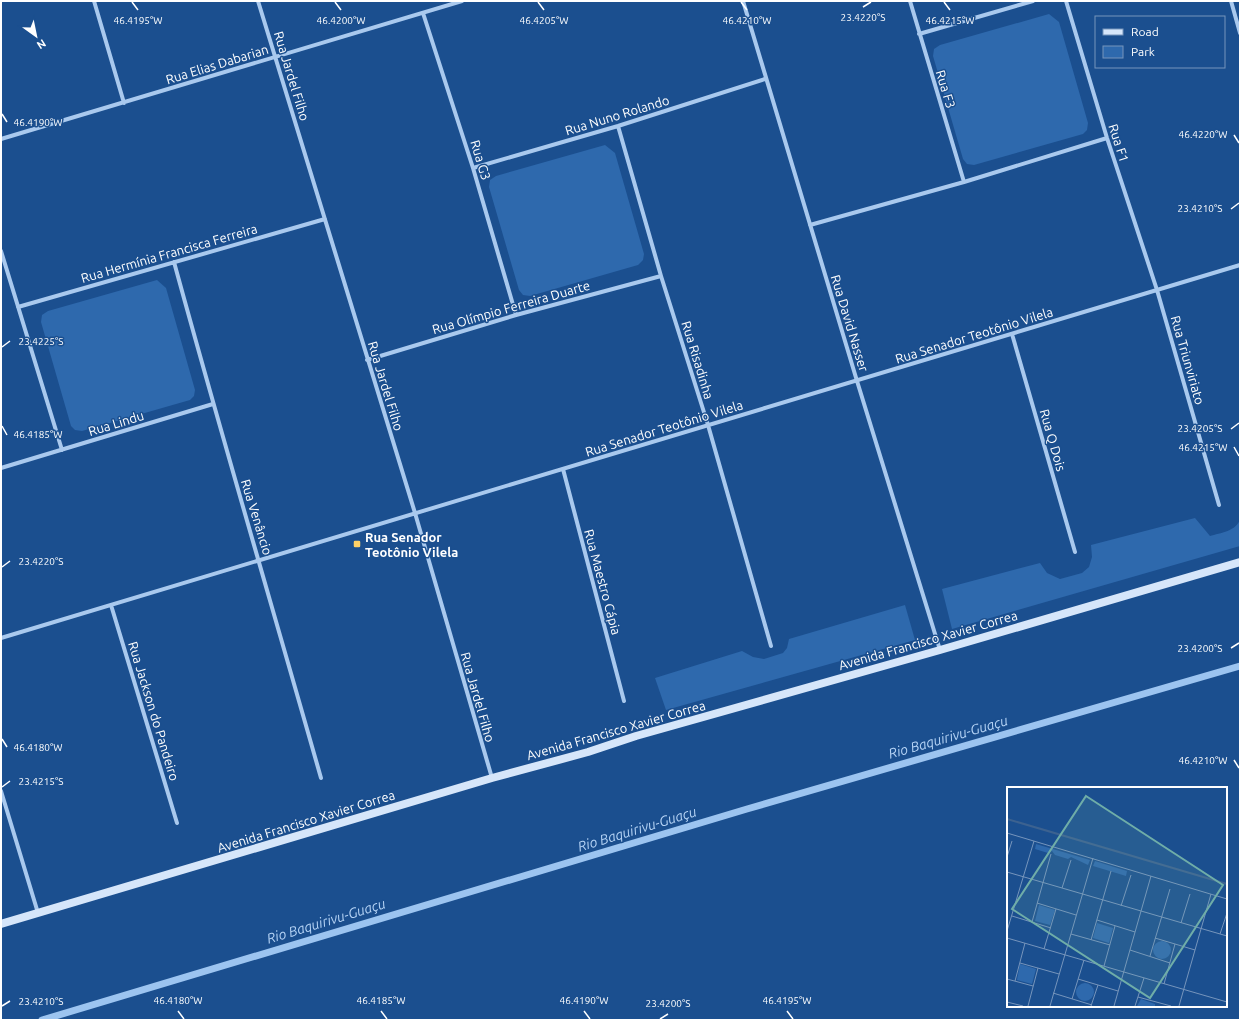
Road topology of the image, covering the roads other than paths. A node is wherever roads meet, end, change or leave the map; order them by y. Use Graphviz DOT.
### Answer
graph roads {
  1 [pos="94,1"];
  2 [pos="258,1"];
  3 [pos="462,1"];
  4 [pos="743,1"];
  5 [pos="910,1"];
  6 [pos="1033,1"];
  7 [pos="1066,1"];
  8 [pos="1231,1"];
  9 [pos="423,13"];
  10 [pos="1240,33"];
  11 [pos="919,34"];
  12 [pos="276,57"];
  13 [pos="765,79"];
  14 [pos="124,103"];
  15 [pos="618,126"];
  16 [pos="1107,138"];
  17 [pos="1,139"];
  18 [pos="473,168"];
  19 [pos="964,182"];
  20 [pos="325,219"];
  21 [pos="810,225"];
  22 [pos="1,251"];
  23 [pos="174,262"];
  24 [pos="1240,265"];
  25 [pos="661,276"];
  26 [pos="1157,290"];
  27 [pos="18,306"];
  28 [pos="516,315"];
  29 [pos="1012,334"];
  30 [pos="367,360"];
  31 [pos="857,380"];
  32 [pos="213,404"];
  33 [pos="708,425"];
  34 [pos="62,450"];
  35 [pos="1,468"];
  36 [pos="563,469"];
  37 [pos="1219,505"];
  38 [pos="415,513"];
  39 [pos="1075,552"];
  40 [pos="259,560"];
  41 [pos="1240,562"];
  42 [pos="111,605"];
  43 [pos="1,638"];
  44 [pos="771,646"];
  45 [pos="940,650"];
  46 [pos="624,701"];
  47 [pos="321,778"];
  48 [pos="492,778"];
  49 [pos="1,791"];
  50 [pos="177,823"];
  51 [pos="38,913"];
  52 [pos="1,924"];
  1 -- 14 [label="street"];
  2 -- 12 [label="street, Rua Jardel Filho"];
  3 -- 9 [label="street, Rua Elias Dabarian"];
  4 -- 13 [label="street, Rua David Nasser"];
  5 -- 11 [label="street, Rua F3"];
  6 -- 11 [label="street"];
  7 -- 16 [label="street, Rua F1"];
  8 -- 10 [label="street"];
  9 -- 12 [label="street, Rua Elias Dabarian"];
  9 -- 18 [label="street, Rua G3"];
  11 -- 19 [label="street, Rua F3"];
  12 -- 14 [label="street, Rua Elias Dabarian"];
  12 -- 20 [label="street, Rua Jardel Filho"];
  13 -- 15 [label="street, Rua Nuno Rolando"];
  13 -- 21 [label="street, Rua David Nasser"];
  14 -- 17 [label="street, Rua Elias Dabarian"];
  15 -- 18 [label="street, Rua Nuno Rolando"];
  15 -- 25 [label="street, Rua Risadinha"];
  16 -- 19 [label="street"];
  16 -- 26 [label="street, Rua F1"];
  18 -- 28 [label="street, Rua G3"];
  19 -- 21 [label="street"];
  20 -- 23 [label="street, Rua Hermínia Francisca Ferreira"];
  20 -- 30 [label="street, Rua Jardel Filho"];
  21 -- 31 [label="street, Rua David Nasser"];
  22 -- 27 [label="street"];
  23 -- 27 [label="street, Rua Hermínia Francisca Ferreira"];
  23 -- 32 [label="street, Rua Venâncio"];
  24 -- 26 [label="street, Rua Senador Teotônio Vilela"];
  25 -- 28 [label="street, Rua Olímpio Ferreira Duarte"];
  25 -- 33 [label="street, Rua Risadinha"];
  26 -- 29 [label="street, Rua Senador Teotônio Vilela"];
  26 -- 37 [label="street, Rua Triunviriato"];
  27 -- 34 [label="street"];
  28 -- 30 [label="street, Rua Olímpio Ferreira Duarte"];
  29 -- 31 [label="street, Rua Senador Teotônio Vilela"];
  29 -- 39 [label="street, Rua Q Dois"];
  30 -- 38 [label="street, Rua Jardel Filho"];
  31 -- 33 [label="street, Rua Senador Teotônio Vilela"];
  31 -- 45 [label="street, Rua David Nasser"];
  32 -- 34 [label="street, Rua Lindu"];
  32 -- 40 [label="street, Rua Venâncio"];
  33 -- 36 [label="street, Rua Senador Teotônio Vilela"];
  33 -- 44 [label="street, Rua Risadinha"];
  34 -- 35 [label="street, Rua Lindu"];
  36 -- 38 [label="street, Rua Senador Teotônio Vilela"];
  36 -- 46 [label="street, Rua Maestro Cápia"];
  38 -- 40 [label="street, Rua Senador Teotônio Vilela"];
  38 -- 48 [label="street, Rua Jardel Filho"];
  40 -- 42 [label="street, Rua Senador Teotônio Vilela"];
  40 -- 47 [label="street, Rua Venâncio"];
  41 -- 45 [label="street, Avenida Francisco Xavier Correa"];
  42 -- 43 [label="street, Rua Senador Teotônio Vilela"];
  42 -- 50 [label="street, Rua Jackson do Pandeiro"];
  45 -- 48 [label="street, Avenida Francisco Xavier Correa"];
  48 -- 51 [label="street, Avenida Francisco Xavier Correa"];
  49 -- 51 [label="street"];
  51 -- 52 [label="street, Avenida Francisco Xavier Correa"];
}
